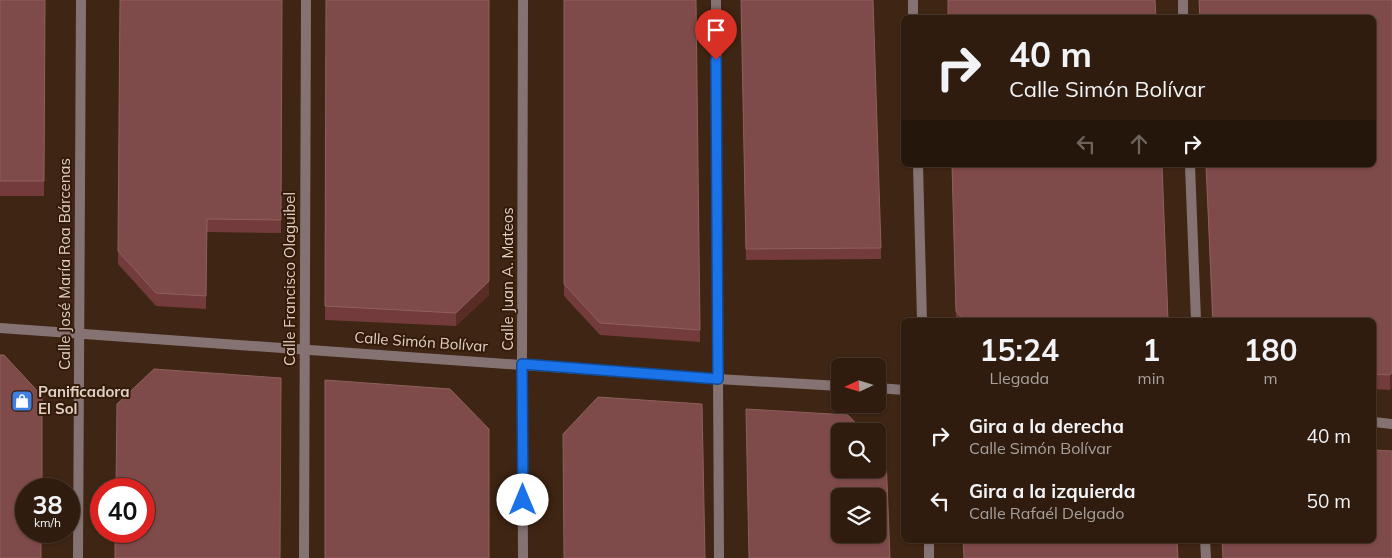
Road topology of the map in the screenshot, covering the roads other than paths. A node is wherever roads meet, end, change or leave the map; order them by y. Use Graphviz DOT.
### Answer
graph roads {
  1 [pos="81,0"];
  2 [pos="306,0"];
  3 [pos="524,0"];
  4 [pos="716,0"];
  5 [pos="913,0"];
  6 [pos="1183,0"];
  7 [pos="913,15"];
  8 [pos="1184,15"];
  9 [pos="918,167"];
  10 [pos="1190,167"];
  11 [pos="922,318"];
  12 [pos="1196,318"];
  13 [pos="0,328"];
  14 [pos="80,333"];
  15 [pos="305,348"];
  16 [pos="522,364"];
  17 [pos="718,379"];
  18 [pos="831,385"];
  19 [pos="886,389"];
  20 [pos="901,390"];
  21 [pos="1376,422"];
  22 [pos="1392,424"];
  23 [pos="929,543"];
  24 [pos="1205,543"];
  25 [pos="78,558"];
  26 [pos="304,558"];
  27 [pos="523,558"];
  28 [pos="719,558"];
  29 [pos="929,558"];
  30 [pos="1206,558"];
  1 -- 14 [label="street, Calle José María Roa Bárcenas"];
  2 -- 15 [label="street, Calle Francisco Olaguibel"];
  3 -- 16 [label="street, Calle Juan A. Mateos"];
  4 -- 17 [label="street"];
  5 -- 7 [label="street"];
  6 -- 8 [label="street"];
  9 -- 11 [label="street"];
  10 -- 12 [label="street"];
  13 -- 14 [label="street, Calle Simón Bolívar"];
  14 -- 15 [label="street, Calle Simón Bolívar"];
  14 -- 25 [label="street, Calle José María Roa Bárcenas"];
  15 -- 16 [label="street, Calle Simón Bolívar"];
  15 -- 26 [label="street, Calle Francisco Olaguibel"];
  16 -- 17 [label="street, Calle Simón Bolívar"];
  16 -- 27 [label="street, Calle Juan A. Mateos"];
  17 -- 18 [label="street, Calle Simón Bolívar"];
  17 -- 28 [label="street"];
  19 -- 20 [label="street"];
  21 -- 22 [label="street"];
  23 -- 29 [label="street"];
  24 -- 30 [label="street"];
}
